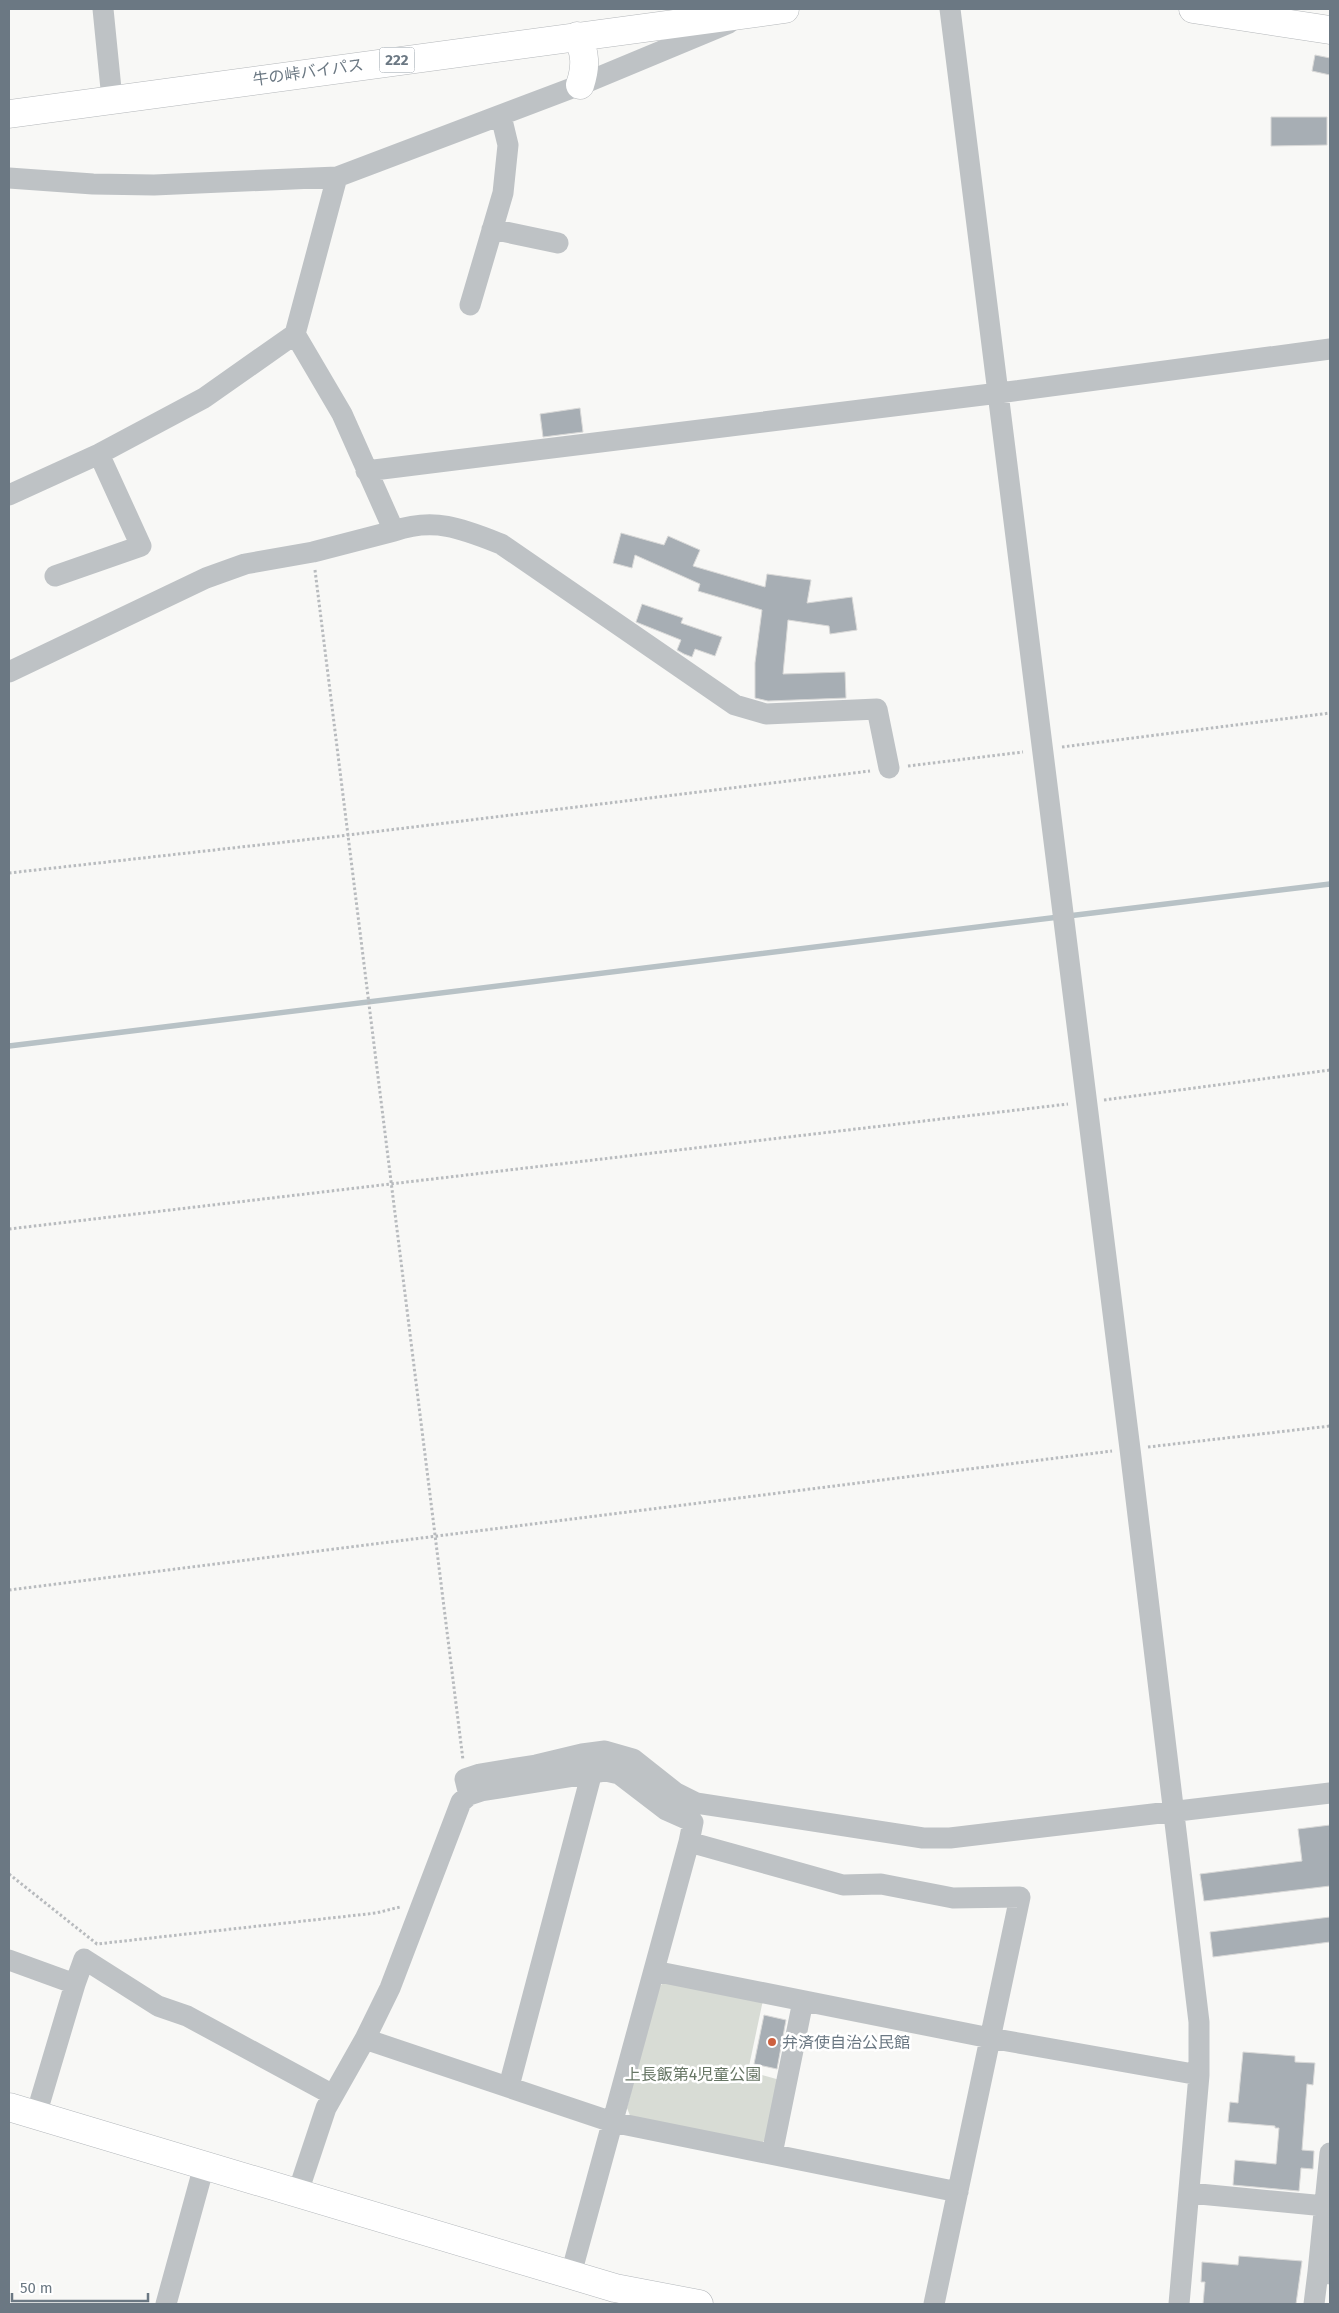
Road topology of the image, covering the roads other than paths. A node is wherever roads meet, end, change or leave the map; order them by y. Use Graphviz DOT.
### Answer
graph roads {
  1 [pos="103,9"];
  2 [pos="785,9"];
  3 [pos="950,9"];
  4 [pos="1193,9"];
  5 [pos="756,12"];
  6 [pos="1330,30"];
  7 [pos="578,36"];
  8 [pos="580,85"];
  9 [pos="112,99"];
  10 [pos="9,114"];
  11 [pos="501,116"];
  12 [pos="337,177"];
  13 [pos="9,178"];
  14 [pos="492,229"];
  15 [pos="558,243"];
  16 [pos="470,305"];
  17 [pos="295,334"];
  18 [pos="1330,349"];
  19 [pos="999,393"];
  20 [pos="99,454"];
  21 [pos="366,470"];
  22 [pos="9,495"];
  23 [pos="394,530"];
  24 [pos="55,576"];
  25 [pos="9,672"];
  26 [pos="889,768"];
  27 [pos="592,1772"];
  28 [pos="467,1787"];
  29 [pos="1330,1794"];
  30 [pos="1175,1812"];
  31 [pos="690,1842"];
  32 [pos="9,1960"];
  33 [pos="654,1971"];
  34 [pos="75,1984"];
  35 [pos="803,2001"];
  36 [pos="990,2038"];
  37 [pos="365,2039"];
  38 [pos="1199,2075"];
  39 [pos="509,2086"];
  40 [pos="333,2095"];
  41 [pos="9,2107"];
  42 [pos="36,2115"];
  43 [pos="612,2122"];
  44 [pos="1330,2153"];
  45 [pos="772,2154"];
  46 [pos="204,2166"];
  47 [pos="298,2192"];
  48 [pos="958,2192"];
  49 [pos="1188,2193"];
  50 [pos="1325,2206"];
  51 [pos="1324,2273"];
  52 [pos="571,2274"];
  53 [pos="613,2296"];
  54 [pos="166,2304"];
  55 [pos="699,2304"];
  56 [pos="934,2304"];
  57 [pos="1179,2304"];
  58 [pos="1314,2304"];
  1 -- 9 [label="street"];
  2 -- 5 [label="main road, 牛の峠バイパス / 222"];
  3 -- 19 [label="street"];
  4 -- 6 [label="main road"];
  5 -- 7 [label="main road, 牛の峠バイパス / 222"];
  5 -- 8 [label="street"];
  7 -- 8 [label="main road"];
  7 -- 9 [label="main road, 牛の峠バイパス / 222"];
  8 -- 11 [label="street"];
  9 -- 10 [label="main road, 牛の峠バイパス / 222"];
  11 -- 12 [label="street"];
  11 -- 14 [label="street"];
  12 -- 13 [label="street"];
  12 -- 17 [label="street"];
  14 -- 15 [label="street"];
  14 -- 16 [label="street"];
  17 -- 20 [label="street"];
  17 -- 21 [label="street"];
  18 -- 19 [label="street"];
  19 -- 21 [label="street"];
  19 -- 30 [label="street"];
  20 -- 22 [label="street"];
  20 -- 24 [label="street"];
  21 -- 23 [label="street"];
  23 -- 25 [label="street"];
  23 -- 26 [label="street"];
  27 -- 28 [label="street"];
  27 -- 31 [label="street"];
  27 -- 39 [label="street"];
  28 -- 30 [label="street"];
  28 -- 37 [label="street"];
  29 -- 30 [label="street"];
  30 -- 38 [label="street"];
  31 -- 33 [label="street"];
  31 -- 36 [label="street"];
  32 -- 34 [label="street"];
  33 -- 35 [label="street"];
  33 -- 43 [label="street"];
  34 -- 40 [label="street"];
  34 -- 42 [label="street"];
  35 -- 36 [label="street"];
  35 -- 45 [label="street"];
  36 -- 38 [label="street"];
  36 -- 48 [label="street"];
  37 -- 39 [label="street"];
  37 -- 40 [label="street"];
  38 -- 49 [label="street"];
  39 -- 43 [label="street"];
  40 -- 47 [label="street"];
  41 -- 42 [label="main road"];
  42 -- 46 [label="main road"];
  43 -- 45 [label="street"];
  43 -- 52 [label="street"];
  44 -- 50 [label="street"];
  45 -- 48 [label="street"];
  46 -- 47 [label="main road"];
  46 -- 54 [label="street"];
  47 -- 52 [label="main road"];
  48 -- 56 [label="street"];
  49 -- 50 [label="street"];
  49 -- 57 [label="street"];
  50 -- 51 [label="street"];
  51 -- 58 [label="street"];
  52 -- 53 [label="main road"];
  53 -- 55 [label="main road"];
}
